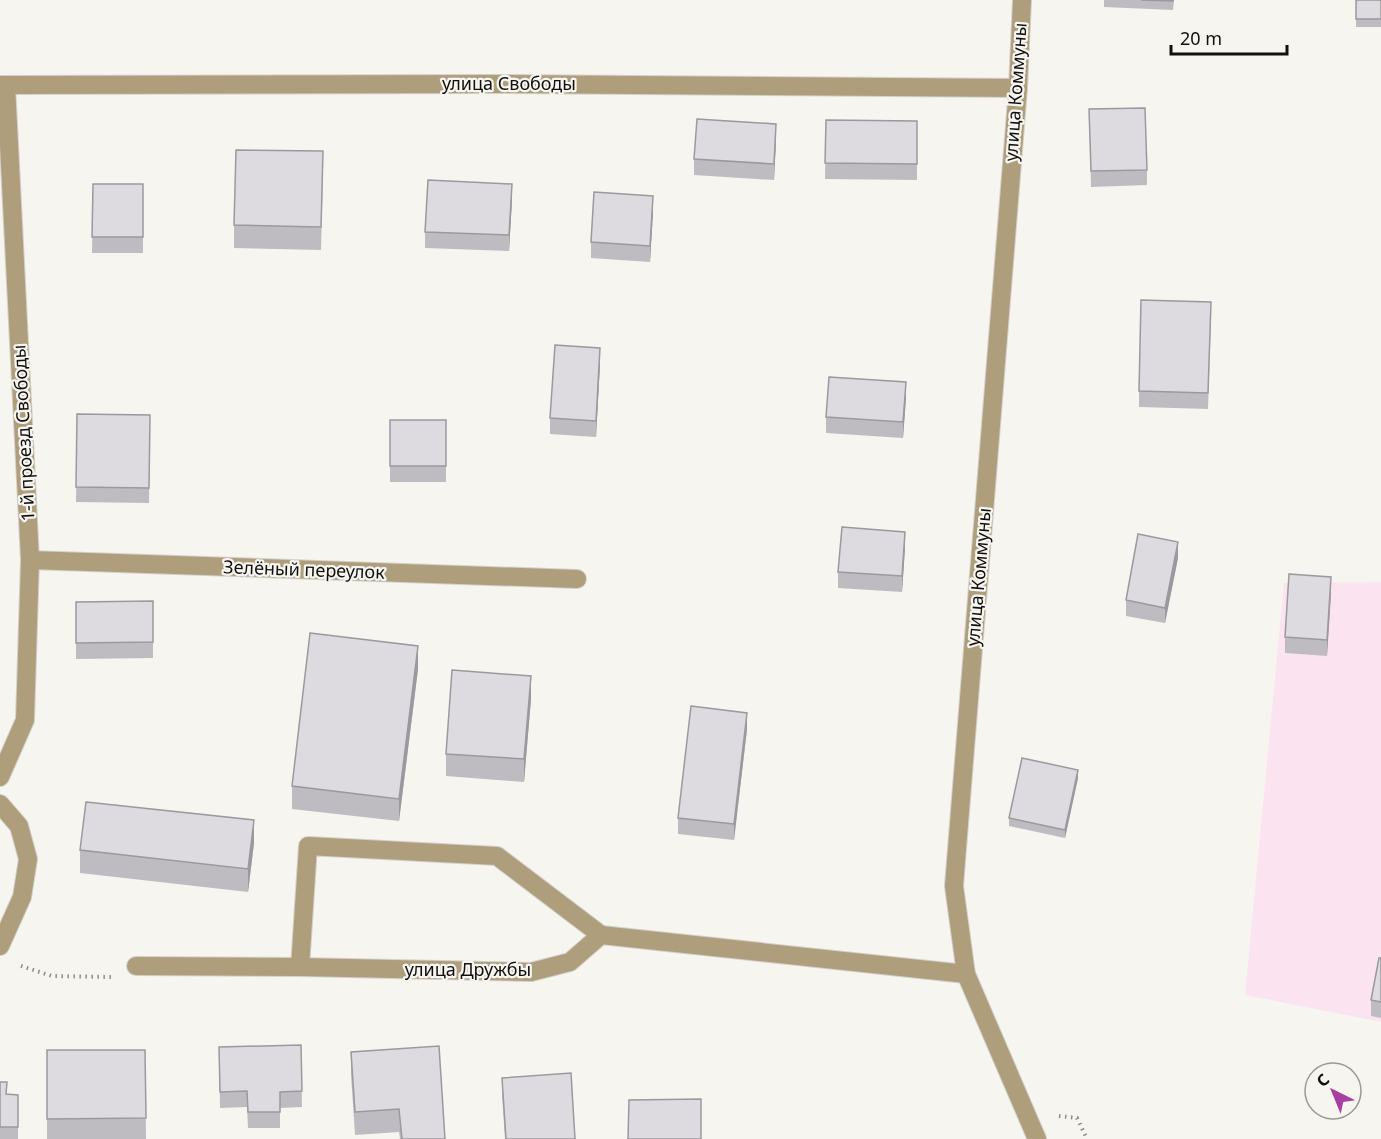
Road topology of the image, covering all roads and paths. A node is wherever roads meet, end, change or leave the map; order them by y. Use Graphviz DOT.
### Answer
graph roads {
  1 [pos="1022,0"];
  2 [pos="3,85"];
  3 [pos="1018,88"];
  4 [pos="30,560"];
  5 [pos="577,579"];
  6 [pos="0,777"];
  7 [pos="0,804"];
  8 [pos="601,935"];
  9 [pos="0,946"];
  10 [pos="21,966"];
  11 [pos="135,966"];
  12 [pos="300,967"];
  13 [pos="966,974"];
  14 [pos="1057,1115"];
  15 [pos="1038,1139"];
  16 [pos="1087,1139"];
  1 -- 3 [label="street, улица Коммуны"];
  2 -- 3 [label="street, улица Свободы"];
  2 -- 4 [label="street, 1-й проезд Свободы"];
  3 -- 13 [label="street, улица Коммуны"];
  4 -- 5 [label="street, Зелёный переулок"];
  4 -- 6 [label="street, 1-й проезд Свободы"];
  7 -- 9 [label="street"];
  8 -- 12 [label="street, улица Дружбы"];
  8 -- 12 [label="street"];
  8 -- 13 [label="street"];
  10 -- 11 [label="path"];
  11 -- 12 [label="street, улица Дружбы"];
  13 -- 15 [label="street, улица Коммуны"];
  14 -- 16 [label="path"];
}
